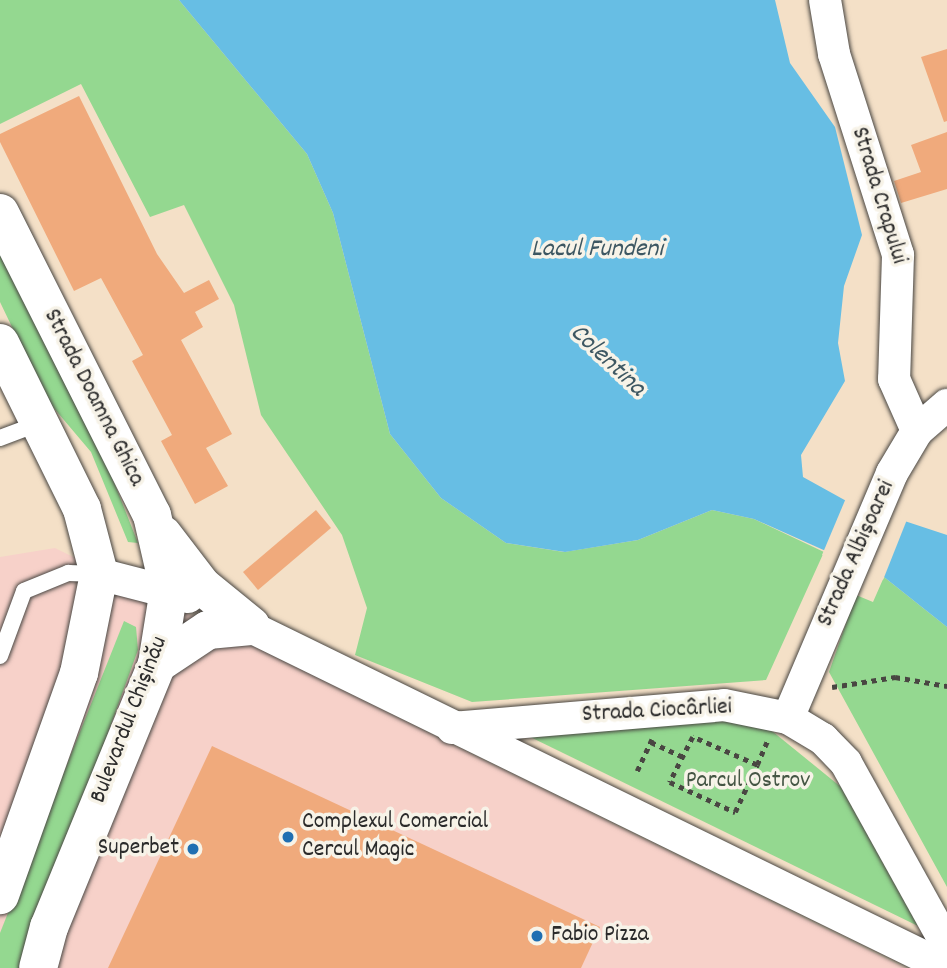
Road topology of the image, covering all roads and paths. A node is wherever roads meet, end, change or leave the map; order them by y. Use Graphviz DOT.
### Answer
graph roads {
  1 [pos="825,0"];
  2 [pos="0,213"];
  3 [pos="0,343"];
  4 [pos="947,405"];
  5 [pos="40,423"];
  6 [pos="917,431"];
  7 [pos="0,438"];
  8 [pos="152,515"];
  9 [pos="99,574"];
  10 [pos="169,589"];
  11 [pos="251,626"];
  12 [pos="0,656"];
  13 [pos="157,664"];
  14 [pos="802,682"];
  15 [pos="947,686"];
  16 [pos="783,716"];
  17 [pos="452,728"];
  18 [pos="651,742"];
  19 [pos="683,757"];
  20 [pos="757,765"];
  21 [pos="3,874"];
  22 [pos="947,945"];
  23 [pos="38,968"];
  24 [pos="947,968"];
  1 -- 6 [label="street, Strada Crapului"];
  2 -- 8 [label="main road, Strada Doamna Ghica"];
  3 -- 5 [label="main road"];
  4 -- 6 [label="street, Strada Albișoarei"];
  5 -- 7 [label="lane"];
  5 -- 9 [label="main road"];
  6 -- 14 [label="street, Strada Albișoarei"];
  8 -- 10 [label="main road, Strada Doamna Ghica"];
  8 -- 11 [label="main road"];
  9 -- 10 [label="street"];
  9 -- 12 [label="lane"];
  9 -- 21 [label="main road"];
  10 -- 11 [label="street"];
  10 -- 13 [label="main road, Bulevardul Chișinău"];
  11 -- 13 [label="main road"];
  11 -- 17 [label="street"];
  13 -- 23 [label="main road, Bulevardul Chișinău"];
  14 -- 15 [label="path"];
  14 -- 16 [label="street, Strada Albișoarei"];
  16 -- 17 [label="street, Strada Ciocârliei"];
  16 -- 20 [label="path"];
  16 -- 22 [label="street, Strada Ciocârliei"];
  17 -- 24 [label="street"];
  18 -- 19 [label="path"];
  19 -- 20 [label="path"];
  19 -- 20 [label="path"];
}
